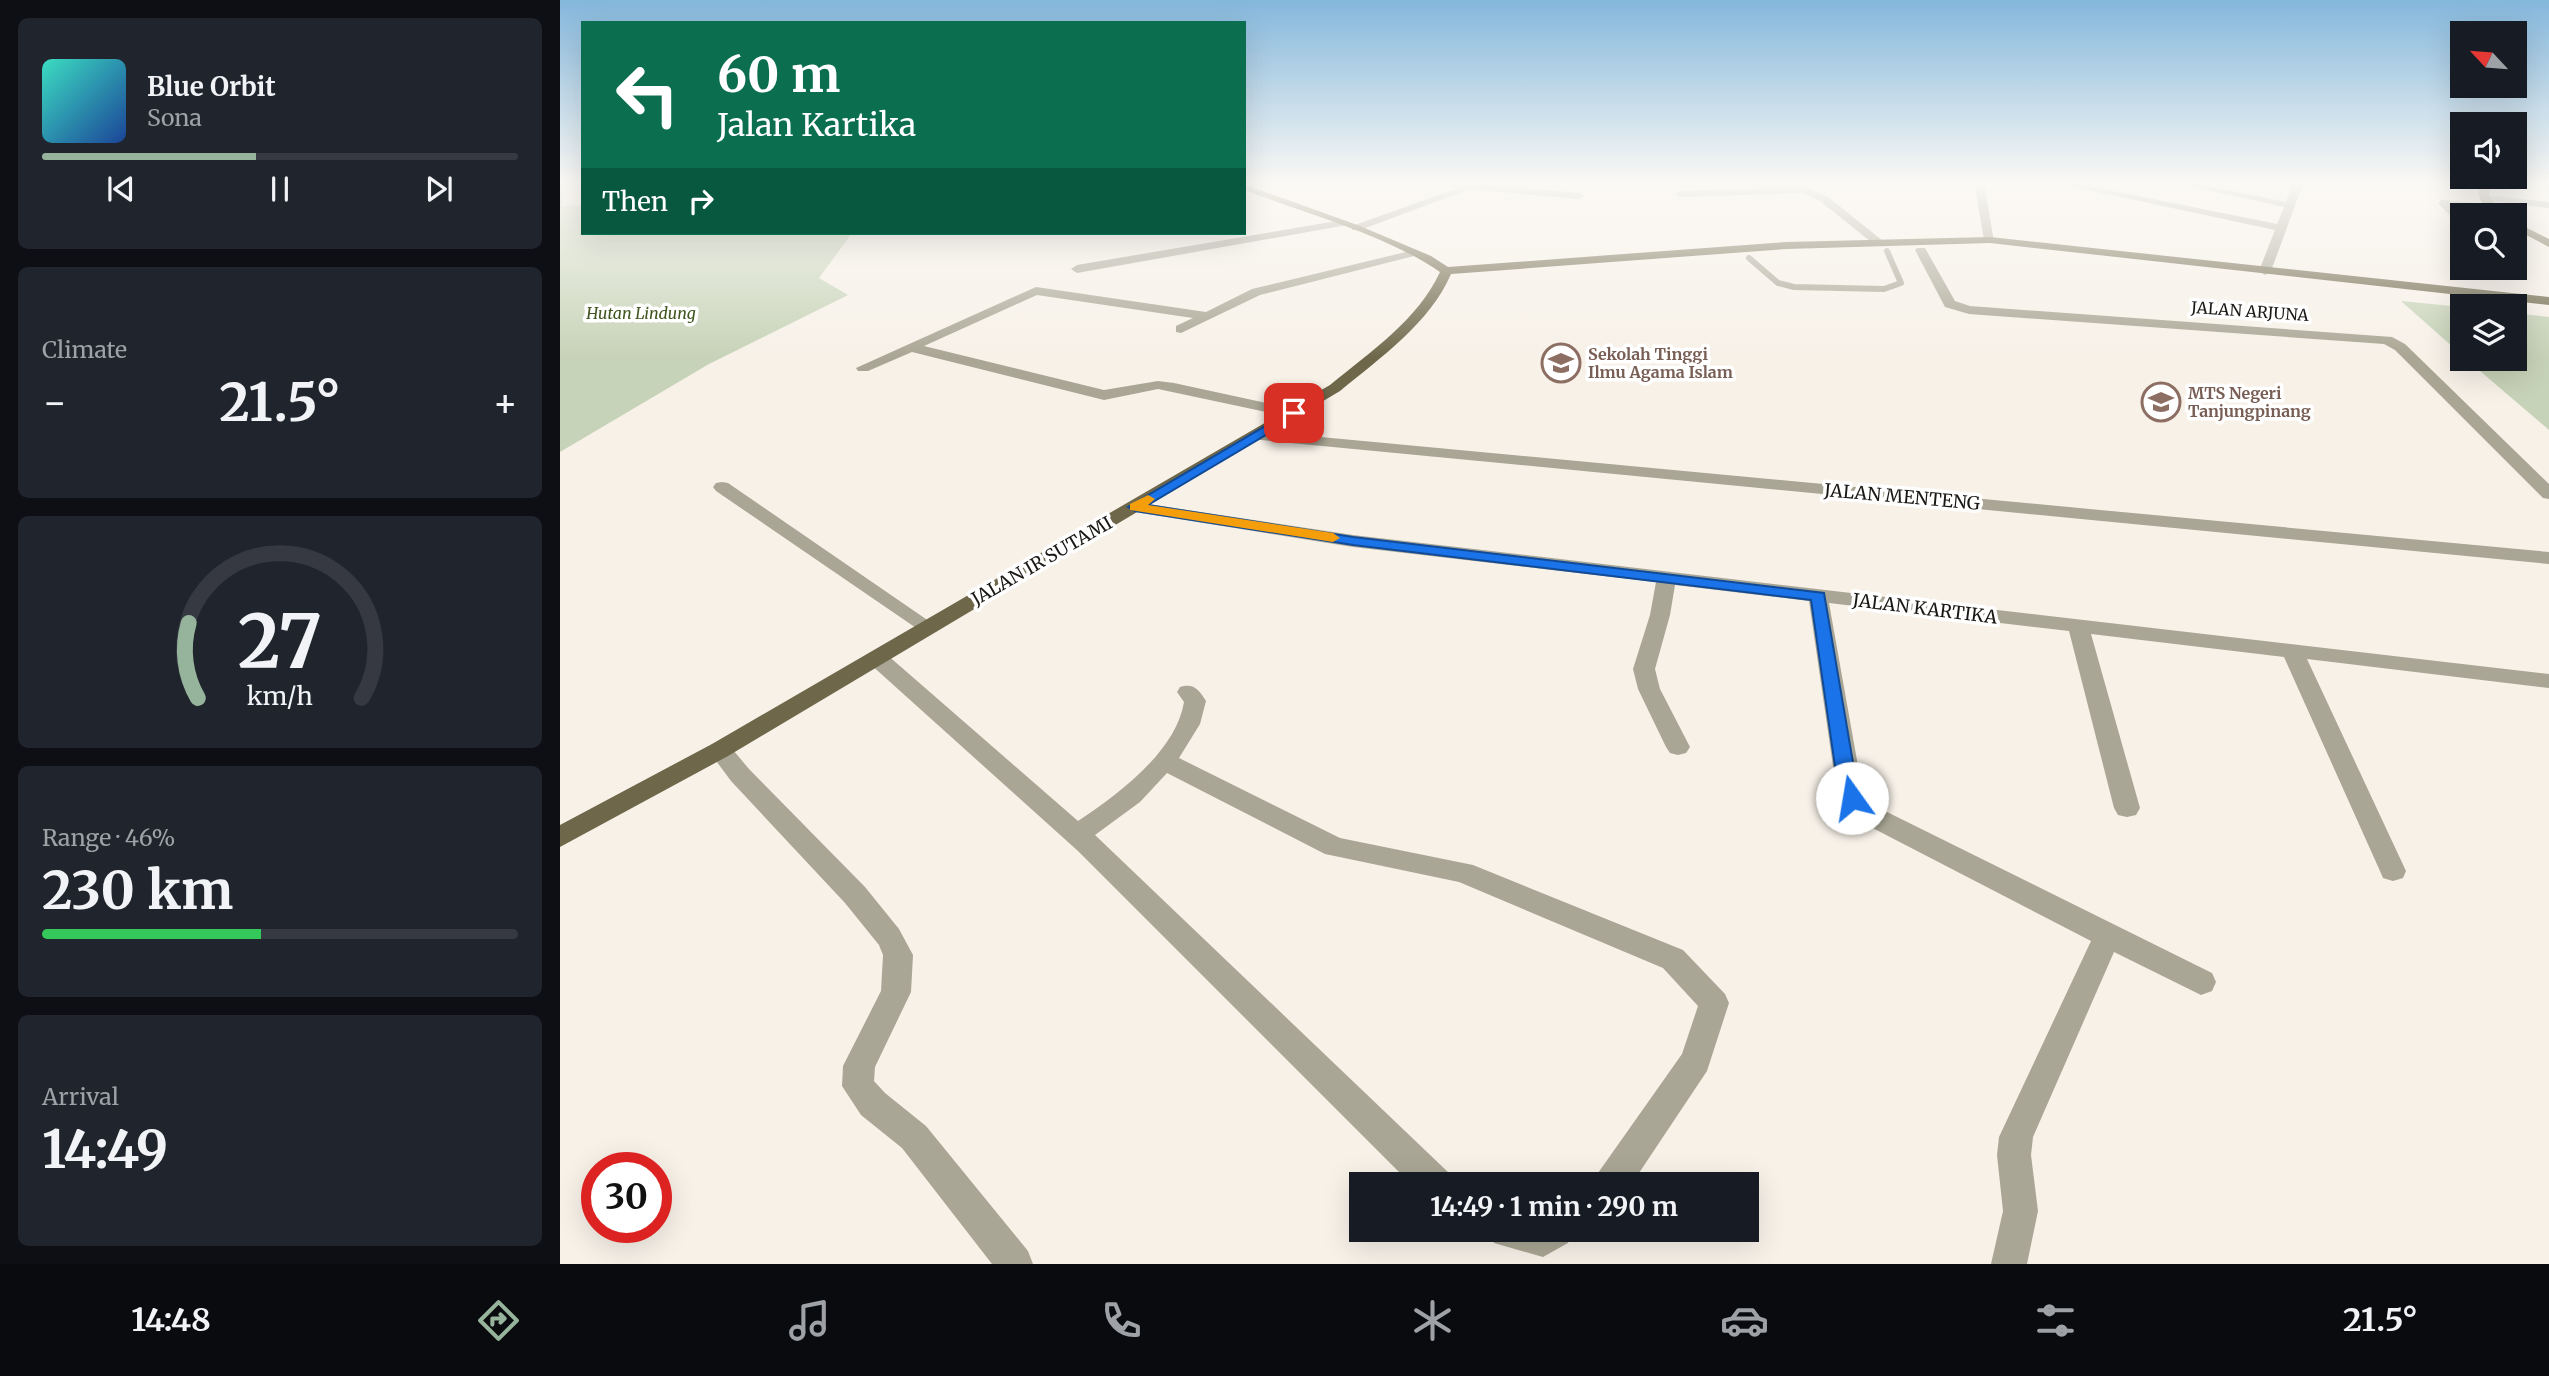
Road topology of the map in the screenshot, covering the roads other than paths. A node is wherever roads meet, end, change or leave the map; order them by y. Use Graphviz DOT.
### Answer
graph roads {
  1 [pos="1257,240"];
  2 [pos="1384,240"];
  3 [pos="1874,240"];
  4 [pos="1990,240"];
  5 [pos="2276,240"];
  6 [pos="2026,246"];
  7 [pos="1883,247"];
  8 [pos="1920,250"];
  9 [pos="1414,253"];
  10 [pos="1749,258"];
  11 [pos="1077,269"];
  12 [pos="2265,271"];
  13 [pos="1444,278"];
  14 [pos="2450,300"];
  15 [pos="2549,301"];
  16 [pos="2527,309"];
  17 [pos="2549,312"];
  18 [pos="1207,316"];
  19 [pos="1181,329"];
  20 [pos="910,347"];
  21 [pos="863,368"];
  22 [pos="1294,413"];
  23 [pos="1256,436"];
  24 [pos="722,487"];
  25 [pos="2549,494"];
  26 [pos="1135,507"];
  27 [pos="2549,558"];
  28 [pos="1666,579"];
  29 [pos="1818,596"];
  30 [pos="2078,626"];
  31 [pos="929,628"];
  32 [pos="2292,651"];
  33 [pos="877,658"];
  34 [pos="2549,681"];
  35 [pos="1188,692"];
  36 [pos="1678,747"];
  37 [pos="720,750"];
  38 [pos="1164,761"];
  39 [pos="2127,808"];
  40 [pos="1076,835"];
  41 [pos="560,837"];
  42 [pos="2393,871"];
  43 [pos="2108,936"];
  44 [pos="2201,982"];
  45 [pos="1424,1172"];
  46 [pos="1619,1172"];
  47 [pos="1015,1264"];
  48 [pos="2009,1264"];
  1 -- 11 [label="street"];
  2 -- 9 [label="main road"];
  3 -- 7 [label="street"];
  4 -- 6 [label="main road"];
  4 -- 7 [label="main road"];
  5 -- 12 [label="street"];
  6 -- 8 [label="main road"];
  6 -- 12 [label="main road"];
  6 -- 14 [label="main road"];
  7 -- 8 [label="main road"];
  7 -- 10 [label="main road"];
  7 -- 10 [label="lane"];
  7 -- 13 [label="main road"];
  8 -- 25 [label="street, JALAN ARJUNA"];
  9 -- 13 [label="main road"];
  9 -- 18 [label="street"];
  10 -- 13 [label="main road"];
  12 -- 15 [label="main road"];
  13 -- 22 [label="main road, JALAN IR SUTAMI"];
  16 -- 17 [label="main road"];
  18 -- 19 [label="street"];
  18 -- 20 [label="street"];
  20 -- 21 [label="street"];
  20 -- 22 [label="street"];
  22 -- 23 [label="main road, JALAN IR SUTAMI"];
  23 -- 26 [label="main road, JALAN IR SUTAMI"];
  23 -- 27 [label="street, JALAN MENTENG"];
  24 -- 31 [label="street"];
  26 -- 28 [label="street, JALAN KARTIKA"];
  26 -- 31 [label="main road, JALAN IR SUTAMI"];
  28 -- 29 [label="street, JALAN KARTIKA"];
  28 -- 36 [label="street"];
  29 -- 30 [label="street, JALAN KARTIKA"];
  29 -- 43 [label="street"];
  30 -- 32 [label="street, JALAN KARTIKA"];
  30 -- 39 [label="street"];
  31 -- 33 [label="main road, JALAN IR SUTAMI"];
  32 -- 34 [label="street, JALAN KARTIKA"];
  32 -- 42 [label="street"];
  33 -- 37 [label="main road, JALAN IR SUTAMI"];
  33 -- 40 [label="street"];
  35 -- 38 [label="street"];
  37 -- 41 [label="main road, JALAN IR SUTAMI"];
  37 -- 47 [label="street"];
  38 -- 40 [label="street"];
  38 -- 46 [label="street"];
  40 -- 45 [label="street"];
  43 -- 44 [label="street"];
  43 -- 48 [label="street"];
}
